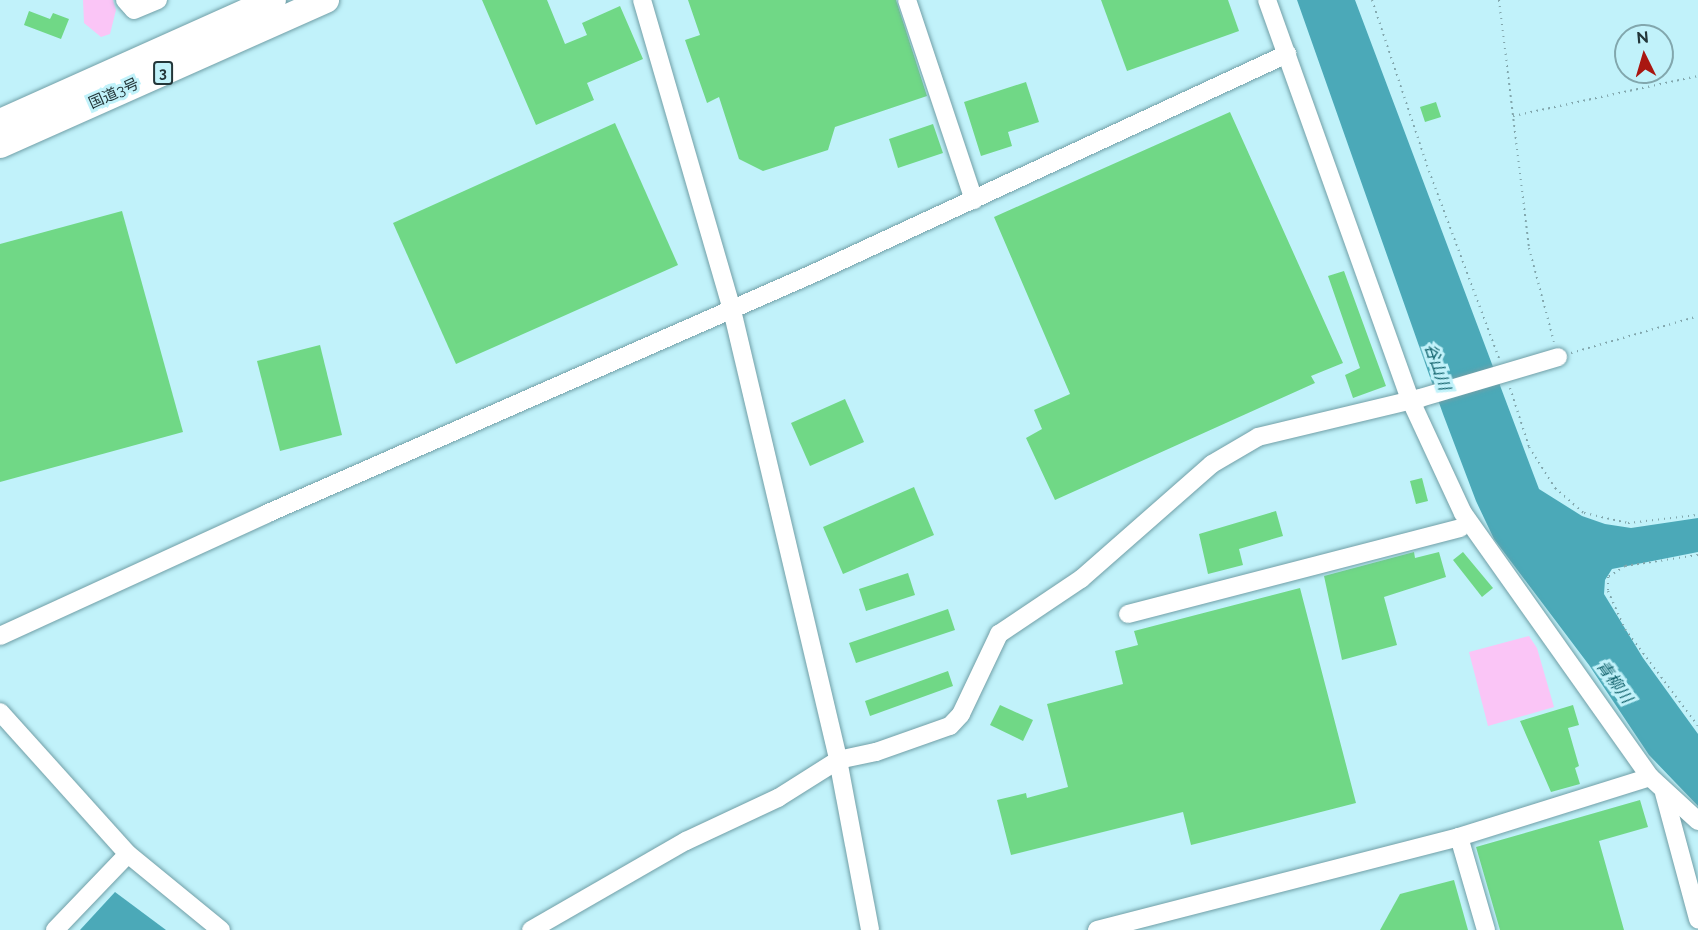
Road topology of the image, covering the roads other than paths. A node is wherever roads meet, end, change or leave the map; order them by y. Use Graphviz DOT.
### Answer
graph roads {
  1 [pos="125,0"];
  2 [pos="273,0"];
  3 [pos="326,0"];
  4 [pos="642,0"];
  5 [pos="907,0"];
  6 [pos="1267,0"];
  7 [pos="152,2"];
  8 [pos="1287,54"];
  9 [pos="0,122"];
  10 [pos="0,145"];
  11 [pos="974,200"];
  12 [pos="732,310"];
  13 [pos="1557,357"];
  14 [pos="1415,398"];
  15 [pos="1460,528"];
  16 [pos="1128,614"];
  17 [pos="0,636"];
  18 [pos="0,712"];
  19 [pos="838,760"];
  20 [pos="1650,777"];
  21 [pos="1664,793"];
  22 [pos="1698,821"];
  23 [pos="1458,837"];
  24 [pos="128,854"];
  25 [pos="1698,919"];
  26 [pos="55,930"];
  27 [pos="221,930"];
  28 [pos="531,930"];
  29 [pos="870,930"];
  30 [pos="1097,930"];
  31 [pos="1486,930"];
  1 -- 7 [label="street"];
  2 -- 9 [label="highway, 国道3号 / 3"];
  3 -- 10 [label="highway, 国道3号 / 3"];
  4 -- 12 [label="street"];
  5 -- 11 [label="street"];
  6 -- 8 [label="street"];
  8 -- 11 [label="street"];
  8 -- 14 [label="street"];
  11 -- 12 [label="street"];
  12 -- 17 [label="street"];
  12 -- 19 [label="street"];
  13 -- 14 [label="street"];
  14 -- 19 [label="street"];
  14 -- 20 [label="street"];
  15 -- 16 [label="street"];
  18 -- 24 [label="street"];
  19 -- 28 [label="street"];
  19 -- 29 [label="street"];
  20 -- 21 [label="street"];
  20 -- 23 [label="street"];
  21 -- 22 [label="street"];
  21 -- 25 [label="street"];
  23 -- 30 [label="street"];
  23 -- 31 [label="street"];
  24 -- 26 [label="street"];
  24 -- 27 [label="street"];
}
